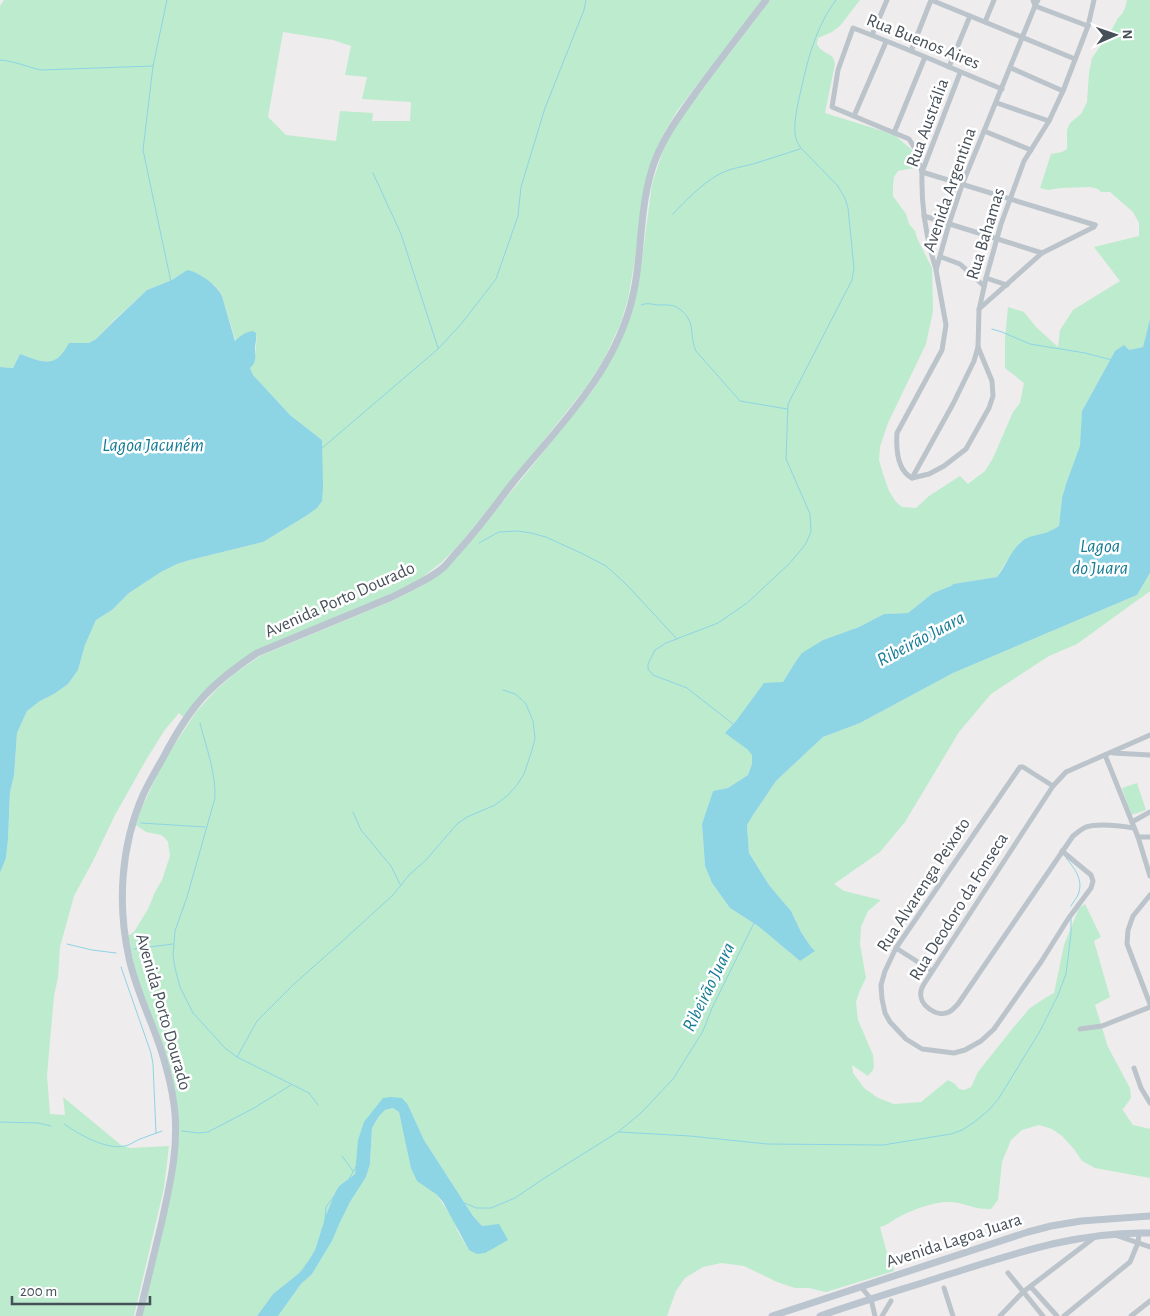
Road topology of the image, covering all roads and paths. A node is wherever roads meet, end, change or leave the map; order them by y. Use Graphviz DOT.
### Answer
graph roads {
  1 [pos="766,0"];
  2 [pos="888,0"];
  3 [pos="931,0"];
  4 [pos="948,0"];
  5 [pos="994,0"];
  6 [pos="1094,0"];
  7 [pos="1035,2"];
  8 [pos="946,6"];
  9 [pos="970,16"];
  10 [pos="985,22"];
  11 [pos="1088,26"];
  12 [pos="872,35"];
  13 [pos="1023,38"];
  14 [pos="886,42"];
  15 [pos="911,51"];
  16 [pos="925,57"];
  17 [pos="1075,59"];
  18 [pos="950,67"];
  19 [pos="1011,68"];
  20 [pos="960,73"];
  21 [pos="1002,89"];
  22 [pos="1063,91"];
  23 [pos="997,103"];
  24 [pos="854,116"];
  25 [pos="1049,121"];
  26 [pos="984,131"];
  27 [pos="894,133"];
  28 [pos="1031,150"];
  29 [pos="922,172"];
  30 [pos="962,185"];
  31 [pos="1010,200"];
  32 [pos="924,216"];
  33 [pos="949,224"];
  34 [pos="997,239"];
  35 [pos="1042,253"];
  36 [pos="941,257"];
  37 [pos="936,270"];
  38 [pos="986,278"];
  39 [pos="1007,285"];
  40 [pos="984,286"];
  41 [pos="979,310"];
  42 [pos="978,346"];
  43 [pos="912,478"];
  44 [pos="1150,735"];
  45 [pos="1108,754"];
  46 [pos="1150,755"];
  47 [pos="1053,786"];
  48 [pos="1150,812"];
  49 [pos="1132,822"];
  50 [pos="1134,828"];
  51 [pos="1138,837"];
  52 [pos="1150,837"];
  53 [pos="1062,851"];
  54 [pos="1150,876"];
  55 [pos="1150,895"];
  56 [pos="896,948"];
  57 [pos="932,971"];
  58 [pos="1150,1005"];
  59 [pos="1080,1029"];
  60 [pos="1134,1068"];
  61 [pos="1150,1103"];
  62 [pos="1150,1216"];
  63 [pos="1139,1233"];
  64 [pos="1150,1233"];
  65 [pos="1114,1234"];
  66 [pos="1098,1236"];
  67 [pos="1138,1244"];
  68 [pos="1150,1247"];
  69 [pos="1008,1273"];
  70 [pos="1031,1286"];
  71 [pos="861,1287"];
  72 [pos="944,1288"];
  73 [pos="1024,1292"];
  74 [pos="871,1299"];
  75 [pos="891,1301"];
  76 [pos="1150,1301"];
  77 [pos="139,1316"];
  78 [pos="772,1316"];
  79 [pos="820,1316"];
  80 [pos="875,1316"];
  81 [pos="882,1316"];
  82 [pos="953,1316"];
  83 [pos="1000,1316"];
  84 [pos="1043,1316"];
  85 [pos="1057,1316"];
  86 [pos="1064,1316"];
  87 [pos="1131,1316"];
  1 -- 77 [label="main road, Avenida Porto Dourado"];
  2 -- 12 [label="street"];
  3 -- 8 [label="street"];
  3 -- 15 [label="street"];
  4 -- 8 [label="street"];
  5 -- 10 [label="street"];
  6 -- 11 [label="street, Rua Bahamas"];
  7 -- 11 [label="street"];
  7 -- 13 [label="street, Avenida Argentina"];
  8 -- 9 [label="street"];
  9 -- 10 [label="street"];
  9 -- 18 [label="street"];
  10 -- 13 [label="street"];
  11 -- 17 [label="street, Rua Bahamas"];
  12 -- 14 [label="street, Rua Buenos Aires"];
  12 -- 24 [label="street, Rua Buenos Aires"];
  13 -- 17 [label="street"];
  13 -- 19 [label="street, Avenida Argentina"];
  14 -- 15 [label="street, Rua Buenos Aires"];
  14 -- 24 [label="street"];
  15 -- 16 [label="street, Rua Buenos Aires"];
  16 -- 18 [label="street, Rua Buenos Aires"];
  16 -- 27 [label="street"];
  17 -- 22 [label="street, Rua Bahamas"];
  18 -- 20 [label="street, Rua Buenos Aires"];
  19 -- 21 [label="street, Avenida Argentina"];
  19 -- 22 [label="street"];
  20 -- 21 [label="street, Rua Buenos Aires"];
  20 -- 29 [label="street, Rua Austrália"];
  21 -- 23 [label="street, Avenida Argentina"];
  22 -- 25 [label="street, Rua Bahamas"];
  23 -- 25 [label="street"];
  23 -- 26 [label="street, Avenida Argentina"];
  24 -- 27 [label="street"];
  25 -- 28 [label="street, Rua Bahamas"];
  26 -- 28 [label="street"];
  26 -- 30 [label="street, Avenida Argentina"];
  27 -- 29 [label="street"];
  28 -- 31 [label="street, Rua Bahamas"];
  29 -- 30 [label="street"];
  29 -- 32 [label="street, Rua Austrália"];
  30 -- 31 [label="street"];
  30 -- 33 [label="street, Avenida Argentina"];
  31 -- 34 [label="street, Rua Bahamas"];
  31 -- 35 [label="street"];
  32 -- 33 [label="street"];
  32 -- 37 [label="street, Rua Austrália"];
  33 -- 34 [label="street"];
  33 -- 36 [label="street, Avenida Argentina"];
  34 -- 35 [label="street"];
  34 -- 38 [label="street, Rua Bahamas"];
  35 -- 39 [label="street"];
  36 -- 37 [label="street, Avenida Argentina"];
  36 -- 40 [label="street"];
  37 -- 43 [label="street, Avenida Argentina"];
  38 -- 39 [label="street"];
  38 -- 40 [label="street, Rua Bahamas"];
  39 -- 41 [label="street"];
  40 -- 41 [label="street, Rua Bahamas"];
  41 -- 42 [label="street, Rua Bahamas"];
  42 -- 43 [label="street, Rua Bahamas"];
  42 -- 43 [label="street"];
  44 -- 45 [label="street, Rua Deodoro da Fonseca"];
  45 -- 46 [label="street"];
  45 -- 47 [label="street, Rua Deodoro da Fonseca"];
  45 -- 49 [label="street"];
  47 -- 56 [label="street, Rua Alvarenga Peixoto"];
  47 -- 57 [label="street, Rua Deodoro da Fonseca"];
  48 -- 49 [label="street"];
  49 -- 50 [label="street"];
  50 -- 51 [label="street"];
  50 -- 53 [label="street, Rua Deodoro da Fonseca"];
  51 -- 52 [label="street"];
  51 -- 54 [label="street"];
  53 -- 56 [label="street, Rua Alvarenga Peixoto"];
  53 -- 57 [label="street, Rua Deodoro da Fonseca"];
  55 -- 58 [label="street"];
  56 -- 57 [label="street"];
  58 -- 59 [label="street"];
  60 -- 61 [label="street"];
  62 -- 71 [label="main road, Avenida Lagoa Juara"];
  63 -- 64 [label="main road, Avenida Lagoa Juara"];
  63 -- 65 [label="main road, Avenida Lagoa Juara"];
  63 -- 67 [label="street"];
  65 -- 66 [label="main road, Avenida Lagoa Juara"];
  65 -- 67 [label="street"];
  66 -- 70 [label="street"];
  66 -- 74 [label="main road, Avenida Lagoa Juara"];
  67 -- 68 [label="street"];
  67 -- 86 [label="street"];
  69 -- 73 [label="street"];
  70 -- 73 [label="street"];
  70 -- 85 [label="street"];
  71 -- 74 [label="street"];
  71 -- 78 [label="main road, Avenida Lagoa Juara"];
  72 -- 82 [label="street"];
  73 -- 83 [label="street"];
  73 -- 84 [label="street"];
  74 -- 79 [label="main road, Avenida Lagoa Juara"];
  74 -- 80 [label="street"];
  75 -- 81 [label="street"];
  76 -- 87 [label="street"];
}
